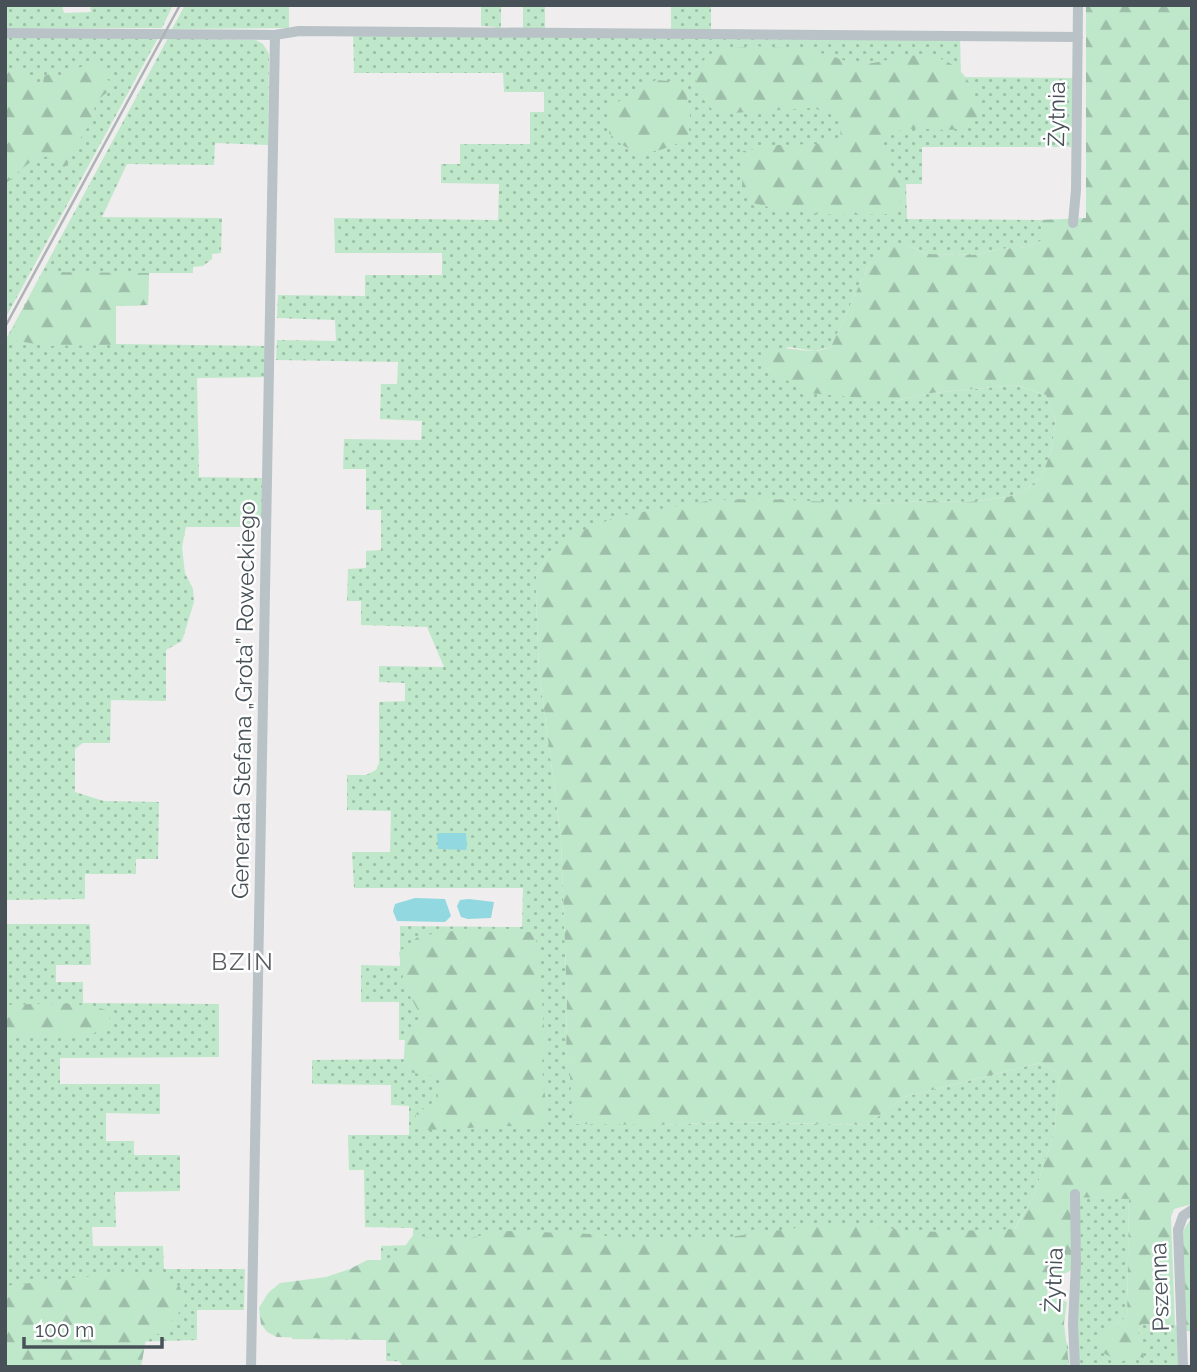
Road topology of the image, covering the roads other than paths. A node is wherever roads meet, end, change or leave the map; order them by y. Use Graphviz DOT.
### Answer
graph roads {
  1 [pos="1078,5"];
  2 [pos="5,33"];
  3 [pos="275,35"];
  4 [pos="1078,37"];
  5 [pos="1073,223"];
  6 [pos="1075,1194"];
  7 [pos="1192,1210"];
  8 [pos="251,1367"];
  9 [pos="1075,1367"];
  10 [pos="1183,1367"];
  1 -- 4 [label="street, Żytnia"];
  2 -- 3 [label="street"];
  3 -- 4 [label="street"];
  3 -- 8 [label="street, Generała Stefana „Grota” Roweckiego"];
  4 -- 5 [label="street, Żytnia"];
  6 -- 9 [label="street, Żytnia"];
  7 -- 10 [label="street, Pszenna"];
}
